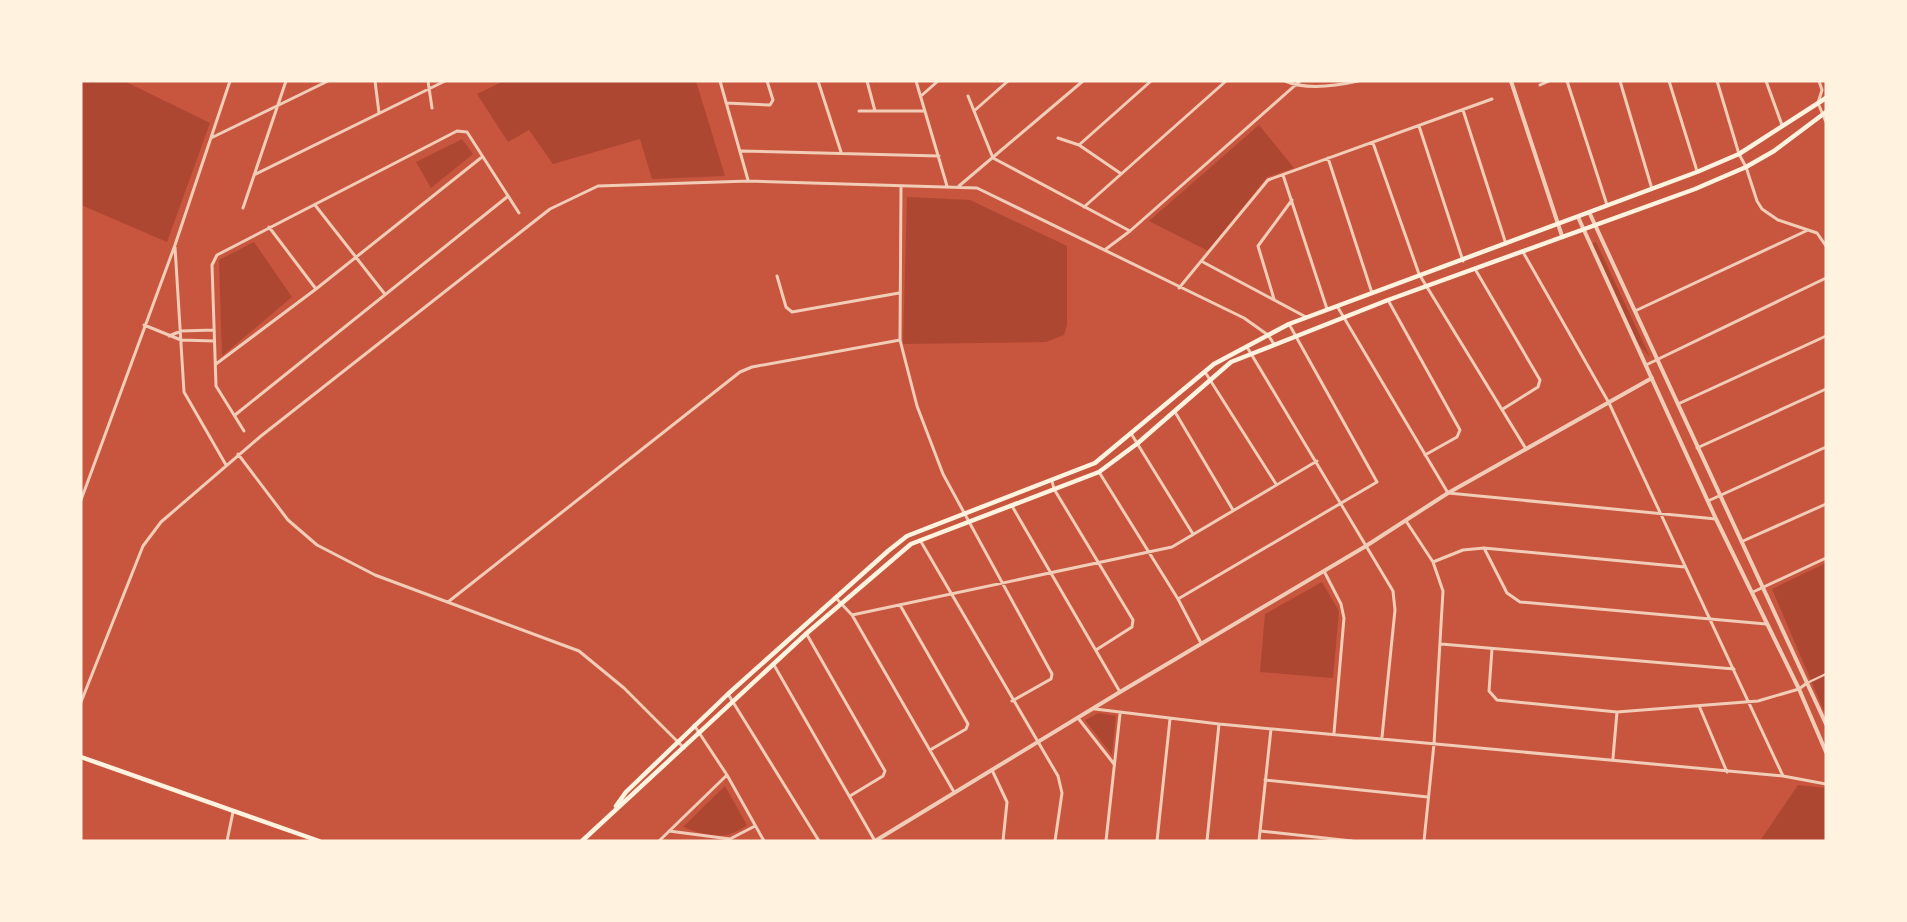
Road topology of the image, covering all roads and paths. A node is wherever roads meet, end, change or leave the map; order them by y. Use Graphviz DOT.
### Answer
graph roads {
  1 [pos="230,81"];
  2 [pos="286,81"];
  3 [pos="328,81"];
  4 [pos="375,81"];
  5 [pos="428,81"];
  6 [pos="445,81"];
  7 [pos="720,81"];
  8 [pos="767,81"];
  9 [pos="818,81"];
  10 [pos="867,81"];
  11 [pos="916,81"];
  12 [pos="938,81"];
  13 [pos="1008,81"];
  14 [pos="1083,81"];
  15 [pos="1151,81"];
  16 [pos="1226,81"];
  17 [pos="1285,81"];
  18 [pos="1300,81"];
  19 [pos="1358,81"];
  20 [pos="1511,81"];
  21 [pos="1549,81"];
  22 [pos="1567,81"];
  23 [pos="1620,81"];
  24 [pos="1669,81"];
  25 [pos="1717,81"];
  26 [pos="1766,81"];
  27 [pos="1818,81"];
  28 [pos="1294,85"];
  29 [pos="1540,85"];
  30 [pos="429,89"];
  31 [pos="1824,92"];
  32 [pos="920,96"];
  33 [pos="968,96"];
  34 [pos="1826,98"];
  35 [pos="1492,99"];
  36 [pos="726,103"];
  37 [pos="1818,103"];
  38 [pos="277,106"];
  39 [pos="432,108"];
  40 [pos="1462,110"];
  41 [pos="859,111"];
  42 [pos="925,111"];
  43 [pos="974,111"];
  44 [pos="875,112"];
  45 [pos="379,113"];
  46 [pos="1824,113"];
  47 [pos="1826,122"];
  48 [pos="1419,126"];
  49 [pos="1782,127"];
  50 [pos="211,138"];
  51 [pos="1058,138"];
  52 [pos="1373,143"];
  53 [pos="1079,145"];
  54 [pos="741,151"];
  55 [pos="842,152"];
  56 [pos="1739,154"];
  57 [pos="939,156"];
  58 [pos="482,157"];
  59 [pos="993,158"];
  60 [pos="1328,158"];
  61 [pos="1746,167"];
  62 [pos="1697,172"];
  63 [pos="1120,173"];
  64 [pos="254,175"];
  65 [pos="1283,175"];
  66 [pos="748,181"];
  67 [pos="947,186"];
  68 [pos="959,186"];
  69 [pos="901,187"];
  70 [pos="1652,189"];
  71 [pos="1639,195"];
  72 [pos="507,197"];
  73 [pos="1292,200"];
  74 [pos="315,205"];
  75 [pos="1084,207"];
  76 [pos="1607,207"];
  77 [pos="243,208"];
  78 [pos="1643,208"];
  79 [pos="519,213"];
  80 [pos="1590,214"];
  81 [pos="1578,217"];
  82 [pos="1558,225"];
  83 [pos="1593,225"];
  84 [pos="269,227"];
  85 [pos="1583,229"];
  86 [pos="1810,230"];
  87 [pos="1130,231"];
  88 [pos="1562,236"];
  89 [pos="1506,244"];
  90 [pos="175,245"];
  91 [pos="1826,246"];
  92 [pos="1105,249"];
  93 [pos="1522,250"];
  94 [pos="356,257"];
  95 [pos="1201,261"];
  96 [pos="1463,261"];
  97 [pos="1475,269"];
  98 [pos="1419,274"];
  99 [pos="777,276"];
  100 [pos="1826,278"];
  101 [pos="1427,286"];
  102 [pos="1179,288"];
  103 [pos="316,289"];
  104 [pos="900,293"];
  105 [pos="1372,293"];
  106 [pos="384,294"];
  107 [pos="1275,300"];
  108 [pos="1388,300"];
  109 [pos="1337,306"];
  110 [pos="1327,309"];
  111 [pos="1634,311"];
  112 [pos="1306,317"];
  113 [pos="1343,318"];
  114 [pos="144,324"];
  115 [pos="1289,324"];
  116 [pos="214,330"];
  117 [pos="181,331"];
  118 [pos="1268,335"];
  119 [pos="1294,336"];
  120 [pos="1826,336"];
  121 [pos="168,337"];
  122 [pos="181,340"];
  123 [pos="900,340"];
  124 [pos="214,341"];
  125 [pos="1274,344"];
  126 [pos="1246,345"];
  127 [pos="1251,353"];
  128 [pos="1657,360"];
  129 [pos="215,364"];
  130 [pos="1646,365"];
  131 [pos="1205,372"];
  132 [pos="1211,378"];
  133 [pos="1652,378"];
  134 [pos="1826,389"];
  135 [pos="1609,403"];
  136 [pos="1677,404"];
  137 [pos="1503,409"];
  138 [pos="1174,410"];
  139 [pos="235,415"];
  140 [pos="244,431"];
  141 [pos="1132,435"];
  142 [pos="1138,443"];
  143 [pos="1826,447"];
  144 [pos="1697,448"];
  145 [pos="1526,449"];
  146 [pos="238,454"];
  147 [pos="1424,456"];
  148 [pos="1317,461"];
  149 [pos="226,465"];
  150 [pos="1099,472"];
  151 [pos="1052,481"];
  152 [pos="1276,484"];
  153 [pos="1054,489"];
  154 [pos="1448,493"];
  155 [pos="1720,495"];
  156 [pos="81,500"];
  157 [pos="1708,501"];
  158 [pos="1011,504"];
  159 [pos="1826,504"];
  160 [pos="1342,505"];
  161 [pos="1233,510"];
  162 [pos="963,513"];
  163 [pos="1663,515"];
  164 [pos="1716,519"];
  165 [pos="1406,521"];
  166 [pos="968,522"];
  167 [pos="1193,534"];
  168 [pos="907,536"];
  169 [pos="920,540"];
  170 [pos="1743,541"];
  171 [pos="911,544"];
  172 [pos="1366,546"];
  173 [pos="1484,548"];
  174 [pos="1150,554"];
  175 [pos="1826,558"];
  176 [pos="1433,562"];
  177 [pos="1100,563"];
  178 [pos="1685,567"];
  179 [pos="1324,571"];
  180 [pos="1051,573"];
  181 [pos="1001,582"];
  182 [pos="1763,587"];
  183 [pos="1753,592"];
  184 [pos="950,594"];
  185 [pos="835,597"];
  186 [pos="1178,599"];
  187 [pos="448,602"];
  188 [pos="841,604"];
  189 [pos="900,605"];
  190 [pos="852,615"];
  191 [pos="1711,620"];
  192 [pos="1766,624"];
  193 [pos="801,628"];
  194 [pos="807,633"];
  195 [pos="1201,643"];
  196 [pos="1441,644"];
  197 [pos="1492,649"];
  198 [pos="1096,650"];
  199 [pos="774,665"];
  200 [pos="1734,669"];
  201 [pos="1826,674"];
  202 [pos="1807,683"];
  203 [pos="1799,689"];
  204 [pos="1120,692"];
  205 [pos="728,694"];
  206 [pos="82,699"];
  207 [pos="733,700"];
  208 [pos="1012,701"];
  209 [pos="1750,701"];
  210 [pos="1700,708"];
  211 [pos="1095,709"];
  212 [pos="1617,712"];
  213 [pos="1120,714"];
  214 [pos="1078,718"];
  215 [pos="1170,719"];
  216 [pos="1826,723"];
  217 [pos="1219,724"];
  218 [pos="694,726"];
  219 [pos="1271,729"];
  220 [pos="700,732"];
  221 [pos="1334,733"];
  222 [pos="1382,738"];
  223 [pos="679,741"];
  224 [pos="1036,742"];
  225 [pos="1434,744"];
  226 [pos="684,748"];
  227 [pos="930,750"];
  228 [pos="1826,752"];
  229 [pos="81,757"];
  230 [pos="1613,759"];
  231 [pos="1114,764"];
  232 [pos="992,770"];
  233 [pos="1727,772"];
  234 [pos="727,775"];
  235 [pos="1783,776"];
  236 [pos="1265,780"];
  237 [pos="1826,784"];
  238 [pos="954,792"];
  239 [pos="850,796"];
  240 [pos="1428,797"];
  241 [pos="234,810"];
  242 [pos="612,810"];
  243 [pos="755,826"];
  244 [pos="669,831"];
  245 [pos="1260,831"];
  246 [pos="227,841"];
  247 [pos="319,841"];
  248 [pos="582,841"];
  249 [pos="659,841"];
  250 [pos="764,841"];
  251 [pos="819,841"];
  252 [pos="875,841"];
  253 [pos="1004,841"];
  254 [pos="1056,841"];
  255 [pos="1106,841"];
  256 [pos="1157,841"];
  257 [pos="1207,841"];
  258 [pos="1258,841"];
  259 [pos="1352,841"];
  260 [pos="1424,841"];
  1 -- 50 [label="street"];
  2 -- 38 [label="street"];
  3 -- 38 [label="street"];
  4 -- 45 [label="street"];
  5 -- 30 [label="street"];
  6 -- 30 [label="street"];
  7 -- 36 [label="street"];
  8 -- 36 [label="street"];
  9 -- 55 [label="street"];
  10 -- 44 [label="street"];
  11 -- 32 [label="street"];
  12 -- 32 [label="street"];
  13 -- 43 [label="street"];
  14 -- 59 [label="street"];
  15 -- 53 [label="street"];
  16 -- 63 [label="street"];
  17 -- 28 [label="street"];
  18 -- 28 [label="street"];
  19 -- 28 [label="street"];
  20 -- 82 [label="street"];
  21 -- 29 [label="street"];
  22 -- 76 [label="street"];
  23 -- 70 [label="street"];
  24 -- 62 [label="street"];
  25 -- 56 [label="street"];
  26 -- 49 [label="street"];
  27 -- 31 [label="street"];
  28 -- 87 [label="street"];
  30 -- 39 [label="street"];
  30 -- 45 [label="street"];
  31 -- 37 [label="street"];
  32 -- 42 [label="street"];
  33 -- 43 [label="street"];
  34 -- 37 [label="main road"];
  35 -- 40 [label="street"];
  36 -- 54 [label="street"];
  37 -- 46 [label="street"];
  37 -- 49 [label="main road"];
  38 -- 50 [label="street"];
  38 -- 64 [label="street"];
  40 -- 48 [label="street"];
  40 -- 89 [label="street"];
  41 -- 44 [label="street"];
  42 -- 44 [label="street"];
  42 -- 57 [label="street"];
  43 -- 59 [label="street"];
  45 -- 64 [label="street"];
  46 -- 47 [label="street"];
  46 -- 61 [label="main road"];
  48 -- 52 [label="street"];
  48 -- 96 [label="street"];
  49 -- 56 [label="main road"];
  50 -- 90 [label="street"];
  51 -- 53 [label="street"];
  52 -- 60 [label="street"];
  52 -- 98 [label="street"];
  53 -- 63 [label="street"];
  54 -- 55 [label="street"];
  54 -- 66 [label="street"];
  55 -- 57 [label="street"];
  56 -- 61 [label="street"];
  56 -- 62 [label="main road"];
  57 -- 67 [label="street"];
  58 -- 72 [label="street"];
  58 -- 74 [label="street"];
  58 -- 94 [label="street"];
  59 -- 68 [label="street"];
  59 -- 75 [label="street"];
  60 -- 65 [label="street"];
  60 -- 105 [label="street"];
  61 -- 78 [label="main road"];
  61 -- 86 [label="street"];
  62 -- 70 [label="main road"];
  63 -- 75 [label="street"];
  64 -- 77 [label="street"];
  65 -- 73 [label="street"];
  65 -- 95 [label="street"];
  66 -- 69 [label="street"];
  66 -- 146 [label="street"];
  67 -- 68 [label="street"];
  67 -- 69 [label="street"];
  68 -- 92 [label="street"];
  69 -- 104 [label="street"];
  70 -- 71 [label="main road"];
  71 -- 76 [label="main road"];
  71 -- 78 [label="main road"];
  72 -- 79 [label="street"];
  72 -- 106 [label="street"];
  73 -- 107 [label="street"];
  73 -- 110 [label="street"];
  74 -- 84 [label="street"];
  74 -- 94 [label="street"];
  75 -- 87 [label="street"];
  76 -- 80 [label="main road"];
  78 -- 83 [label="main road"];
  80 -- 81 [label="main road"];
  80 -- 83 [label="street"];
  81 -- 82 [label="main road"];
  81 -- 85 [label="street"];
  82 -- 88 [label="street"];
  82 -- 89 [label="main road"];
  83 -- 85 [label="main road"];
  83 -- 111 [label="street"];
  84 -- 103 [label="street"];
  84 -- 116 [label="street"];
  85 -- 88 [label="main road"];
  85 -- 130 [label="street"];
  86 -- 91 [label="street"];
  86 -- 111 [label="street"];
  87 -- 92 [label="street"];
  88 -- 93 [label="main road"];
  89 -- 96 [label="main road"];
  90 -- 114 [label="street"];
  90 -- 117 [label="street"];
  92 -- 102 [label="street"];
  93 -- 97 [label="main road"];
  93 -- 135 [label="street"];
  94 -- 103 [label="street"];
  94 -- 106 [label="street"];
  95 -- 102 [label="street"];
  95 -- 107 [label="street"];
  96 -- 98 [label="main road"];
  97 -- 101 [label="main road"];
  97 -- 137 [label="street"];
  98 -- 101 [label="street"];
  98 -- 105 [label="main road"];
  99 -- 104 [label="street"];
  100 -- 128 [label="street"];
  101 -- 108 [label="main road"];
  101 -- 137 [label="street"];
  102 -- 118 [label="street"];
  103 -- 129 [label="street"];
  104 -- 123 [label="street"];
  105 -- 109 [label="main road"];
  106 -- 139 [label="street"];
  107 -- 112 [label="street"];
  108 -- 113 [label="main road"];
  108 -- 147 [label="street"];
  109 -- 110 [label="main road"];
  109 -- 113 [label="street"];
  110 -- 112 [label="main road"];
  111 -- 128 [label="street"];
  112 -- 115 [label="main road"];
  113 -- 119 [label="main road"];
  113 -- 147 [label="street"];
  114 -- 121 [label="street"];
  114 -- 156 [label="street"];
  115 -- 118 [label="main road"];
  115 -- 119 [label="street"];
  116 -- 117 [label="street"];
  116 -- 124 [label="street"];
  117 -- 121 [label="street"];
  117 -- 122 [label="street"];
  118 -- 125 [label="street"];
  118 -- 126 [label="main road"];
  119 -- 125 [label="main road"];
  119 -- 160 [label="street"];
  120 -- 136 [label="street"];
  121 -- 122 [label="street"];
  122 -- 124 [label="street"];
  122 -- 149 [label="street"];
  123 -- 162 [label="street"];
  123 -- 187 [label="street"];
  124 -- 129 [label="street"];
  125 -- 127 [label="main road"];
  126 -- 127 [label="street"];
  126 -- 131 [label="main road"];
  127 -- 132 [label="main road"];
  127 -- 148 [label="street"];
  128 -- 130 [label="street"];
  128 -- 136 [label="street"];
  129 -- 139 [label="street"];
  130 -- 133 [label="street"];
  131 -- 132 [label="street"];
  131 -- 141 [label="main road"];
  132 -- 138 [label="main road"];
  132 -- 152 [label="street"];
  133 -- 135 [label="street"];
  133 -- 157 [label="street"];
  134 -- 144 [label="street"];
  135 -- 145 [label="street"];
  135 -- 163 [label="street"];
  136 -- 144 [label="street"];
  137 -- 145 [label="street"];
  138 -- 142 [label="main road"];
  138 -- 161 [label="street"];
  139 -- 140 [label="street"];
  141 -- 142 [label="street"];
  141 -- 151 [label="main road"];
  142 -- 150 [label="main road"];
  142 -- 167 [label="street"];
  143 -- 155 [label="street"];
  144 -- 155 [label="street"];
  145 -- 154 [label="street"];
  146 -- 149 [label="street"];
  146 -- 187 [label="street"];
  147 -- 154 [label="street"];
  148 -- 152 [label="street"];
  148 -- 160 [label="street"];
  149 -- 206 [label="street"];
  150 -- 153 [label="main road"];
  150 -- 174 [label="street"];
  151 -- 153 [label="street"];
  151 -- 162 [label="main road"];
  152 -- 161 [label="street"];
  153 -- 158 [label="main road"];
  153 -- 177 [label="street"];
  154 -- 163 [label="street"];
  154 -- 165 [label="street"];
  155 -- 157 [label="street"];
  155 -- 170 [label="street"];
  157 -- 164 [label="street"];
  158 -- 166 [label="main road"];
  158 -- 180 [label="street"];
  159 -- 170 [label="street"];
  160 -- 172 [label="street"];
  160 -- 186 [label="street"];
  161 -- 167 [label="street"];
  162 -- 166 [label="street"];
  162 -- 168 [label="main road"];
  163 -- 164 [label="street"];
  163 -- 178 [label="street"];
  164 -- 183 [label="street"];
  165 -- 172 [label="street"];
  165 -- 176 [label="street"];
  166 -- 169 [label="main road"];
  166 -- 181 [label="street"];
  167 -- 174 [label="street"];
  168 -- 171 [label="main road"];
  168 -- 185 [label="main road"];
  169 -- 171 [label="main road"];
  169 -- 184 [label="street"];
  170 -- 182 [label="street"];
  171 -- 188 [label="main road"];
  172 -- 179 [label="street"];
  172 -- 222 [label="street"];
  173 -- 176 [label="street"];
  173 -- 178 [label="street"];
  173 -- 191 [label="street"];
  174 -- 177 [label="street"];
  174 -- 186 [label="street"];
  175 -- 182 [label="street"];
  176 -- 196 [label="street"];
  177 -- 180 [label="street"];
  177 -- 198 [label="street"];
  178 -- 191 [label="street"];
  179 -- 195 [label="street"];
  179 -- 221 [label="street"];
  180 -- 181 [label="street"];
  180 -- 198 [label="street"];
  181 -- 184 [label="street"];
  181 -- 208 [label="street"];
  182 -- 183 [label="street"];
  182 -- 202 [label="street"];
  183 -- 192 [label="street"];
  184 -- 189 [label="street"];
  184 -- 208 [label="street"];
  185 -- 188 [label="street"];
  185 -- 193 [label="main road"];
  186 -- 195 [label="street"];
  187 -- 223 [label="street"];
  188 -- 190 [label="street"];
  188 -- 194 [label="main road"];
  189 -- 190 [label="street"];
  189 -- 227 [label="street"];
  190 -- 227 [label="street"];
  191 -- 192 [label="street"];
  191 -- 200 [label="street"];
  192 -- 203 [label="street"];
  193 -- 194 [label="street"];
  193 -- 205 [label="main road"];
  194 -- 199 [label="main road"];
  194 -- 239 [label="street"];
  195 -- 204 [label="street"];
  196 -- 197 [label="street"];
  196 -- 225 [label="street"];
  197 -- 200 [label="street"];
  197 -- 212 [label="street"];
  198 -- 204 [label="street"];
  199 -- 207 [label="main road"];
  199 -- 239 [label="street"];
  200 -- 209 [label="street"];
  201 -- 202 [label="street"];
  202 -- 203 [label="street"];
  202 -- 216 [label="street"];
  203 -- 209 [label="street"];
  203 -- 228 [label="street"];
  204 -- 211 [label="street"];
  205 -- 207 [label="street"];
  205 -- 218 [label="main road"];
  207 -- 220 [label="main road"];
  207 -- 251 [label="street"];
  208 -- 224 [label="street"];
  209 -- 210 [label="street"];
  209 -- 235 [label="street"];
  210 -- 212 [label="street"];
  210 -- 233 [label="street"];
  211 -- 213 [label="street"];
  211 -- 214 [label="street"];
  212 -- 230 [label="street"];
  213 -- 215 [label="street"];
  213 -- 231 [label="street"];
  214 -- 224 [label="street"];
  214 -- 231 [label="street"];
  215 -- 217 [label="street"];
  215 -- 256 [label="street"];
  217 -- 219 [label="street"];
  217 -- 257 [label="street"];
  218 -- 220 [label="street"];
  218 -- 223 [label="main road"];
  219 -- 221 [label="street"];
  219 -- 236 [label="street"];
  220 -- 226 [label="main road"];
  220 -- 234 [label="street"];
  221 -- 222 [label="street"];
  222 -- 225 [label="street"];
  223 -- 226 [label="street"];
  223 -- 242 [label="main road"];
  224 -- 232 [label="street"];
  224 -- 254 [label="street"];
  225 -- 230 [label="street"];
  225 -- 240 [label="street"];
  226 -- 242 [label="main road"];
  227 -- 238 [label="street"];
  229 -- 241 [label="main road"];
  230 -- 233 [label="street"];
  231 -- 255 [label="street"];
  232 -- 238 [label="street"];
  232 -- 253 [label="street"];
  233 -- 235 [label="street"];
  234 -- 243 [label="street"];
  234 -- 244 [label="street"];
  235 -- 237 [label="street"];
  236 -- 240 [label="street"];
  236 -- 245 [label="street"];
  238 -- 252 [label="street"];
  239 -- 252 [label="street"];
  240 -- 260 [label="street"];
  241 -- 246 [label="street"];
  241 -- 247 [label="main road"];
  242 -- 248 [label="main road"];
  243 -- 244 [label="street"];
  243 -- 250 [label="street"];
  244 -- 249 [label="street"];
  245 -- 258 [label="street"];
  245 -- 259 [label="street"];
}
